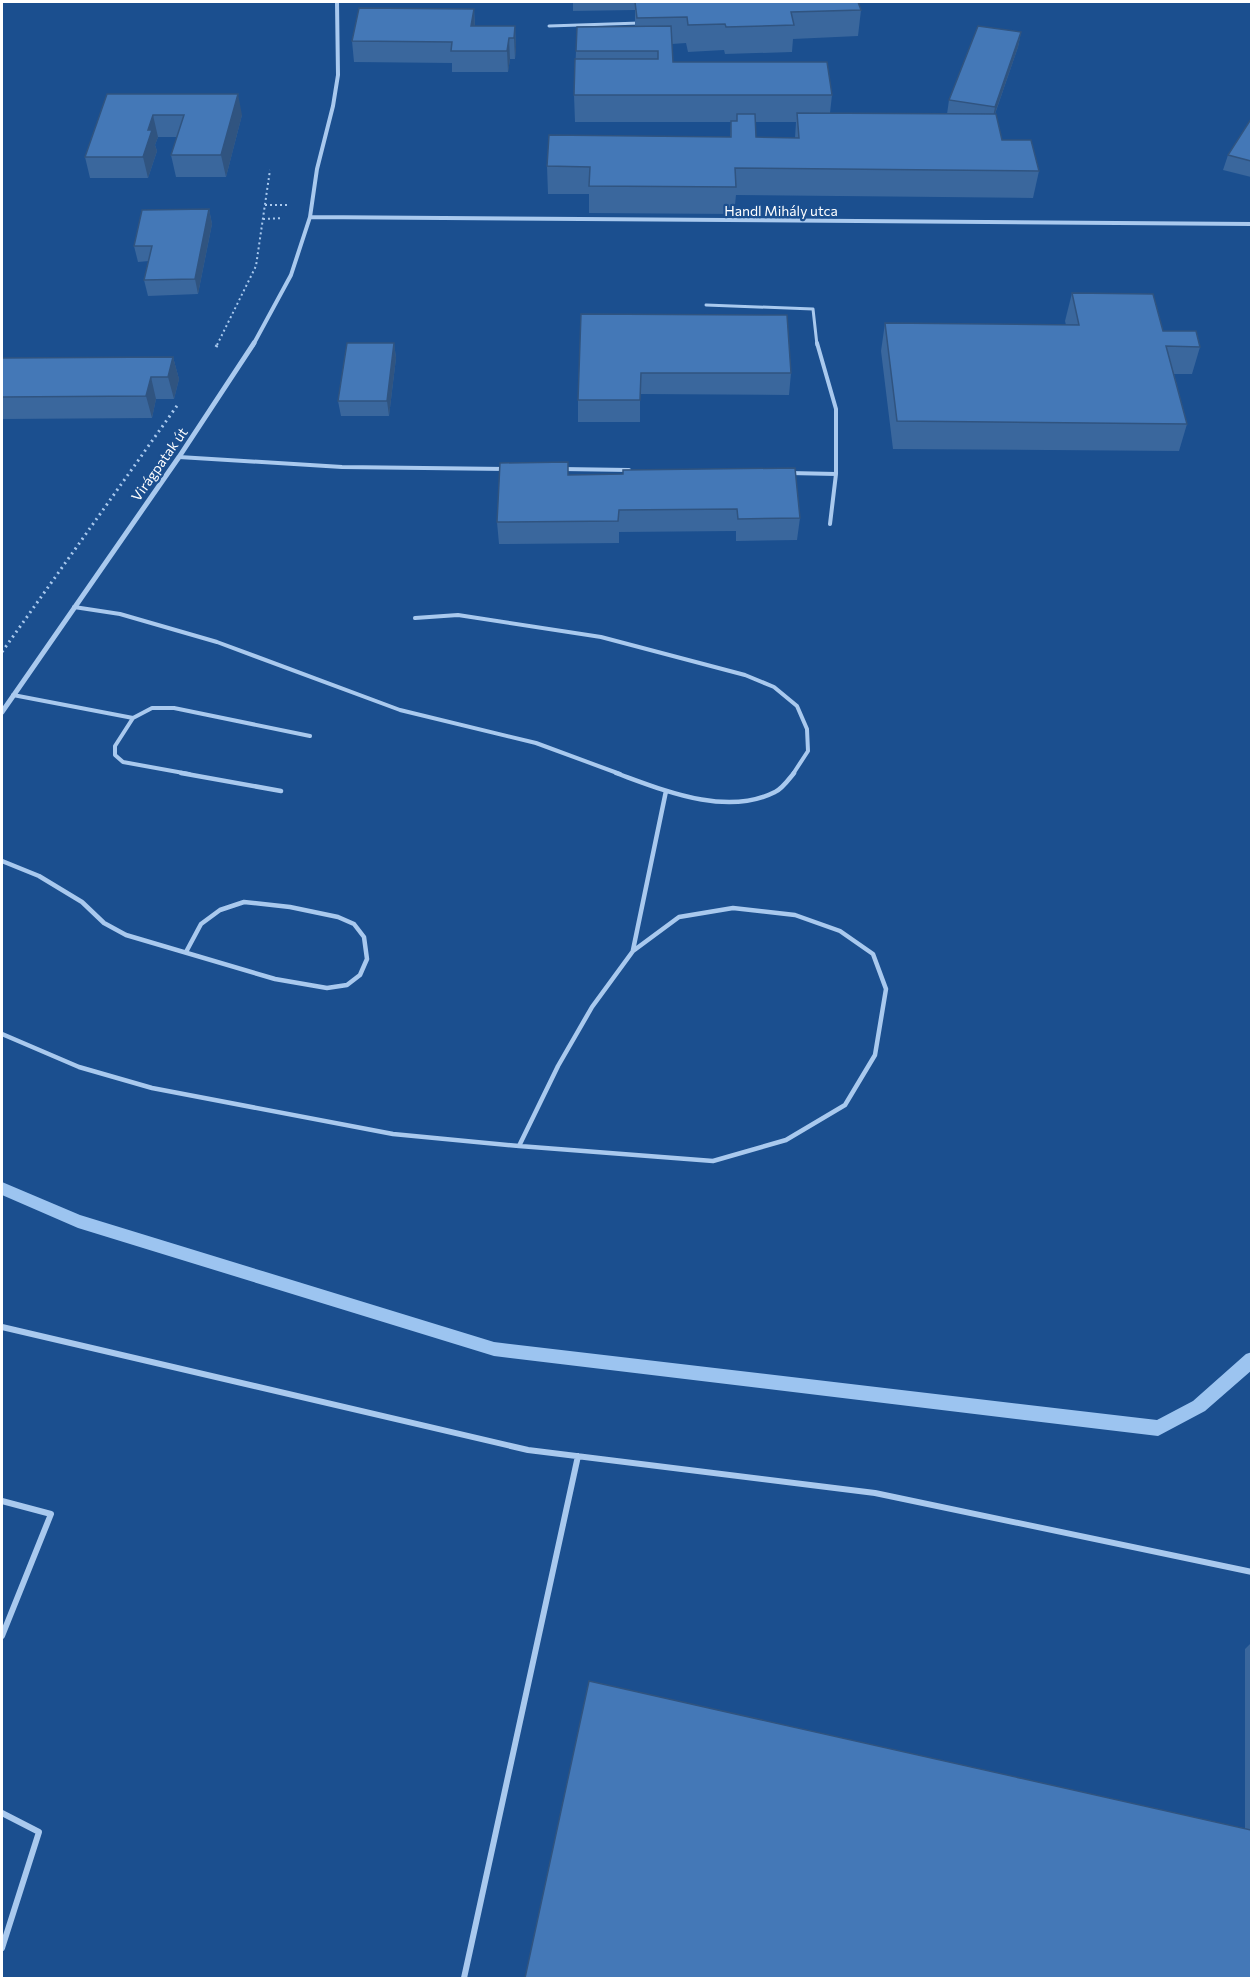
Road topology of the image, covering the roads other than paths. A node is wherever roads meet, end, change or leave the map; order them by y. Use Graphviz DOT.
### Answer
graph roads {
  1 [pos="337,2"];
  2 [pos="642,23"];
  3 [pos="549,26"];
  4 [pos="310,217"];
  5 [pos="1251,224"];
  6 [pos="706,305"];
  7 [pos="179,457"];
  8 [pos="512,469"];
  9 [pos="556,469"];
  10 [pos="638,470"];
  11 [pos="789,473"];
  12 [pos="836,474"];
  13 [pos="830,524"];
  14 [pos="74,607"];
  15 [pos="415,618"];
  16 [pos="13,695"];
  17 [pos="2,712"];
  18 [pos="133,718"];
  19 [pos="310,736"];
  20 [pos="281,791"];
  21 [pos="666,791"];
  22 [pos="2,861"];
  23 [pos="633,951"];
  24 [pos="186,952"];
  25 [pos="2,1034"];
  26 [pos="519,1146"];
  27 [pos="2,1327"];
  28 [pos="578,1456"];
  29 [pos="2,1501"];
  30 [pos="1251,1572"];
  31 [pos="2,1636"];
  32 [pos="2,1813"];
  33 [pos="2,1948"];
  34 [pos="464,1978"];
  1 -- 4 [label="street, Virágpatak út"];
  2 -- 3 [label="lane"];
  4 -- 5 [label="street, Handl Mihály utca"];
  4 -- 7 [label="street, Virágpatak út"];
  6 -- 12 [label="lane"];
  7 -- 8 [label="lane"];
  7 -- 14 [label="street, Virágpatak út"];
  9 -- 10 [label="lane"];
  11 -- 12 [label="lane"];
  12 -- 13 [label="lane"];
  14 -- 16 [label="street, Virágpatak út"];
  14 -- 21 [label="lane"];
  15 -- 21 [label="lane"];
  16 -- 17 [label="street, Virágpatak út"];
  16 -- 18 [label="lane"];
  18 -- 19 [label="lane"];
  18 -- 20 [label="lane"];
  21 -- 23 [label="lane"];
  22 -- 24 [label="lane"];
  23 -- 26 [label="lane"];
  23 -- 26 [label="lane"];
  24 -- 24 [label="lane"];
  25 -- 26 [label="lane"];
  27 -- 28 [label="lane"];
  28 -- 30 [label="lane"];
  28 -- 34 [label="lane"];
  29 -- 31 [label="lane"];
  32 -- 33 [label="lane"];
}
